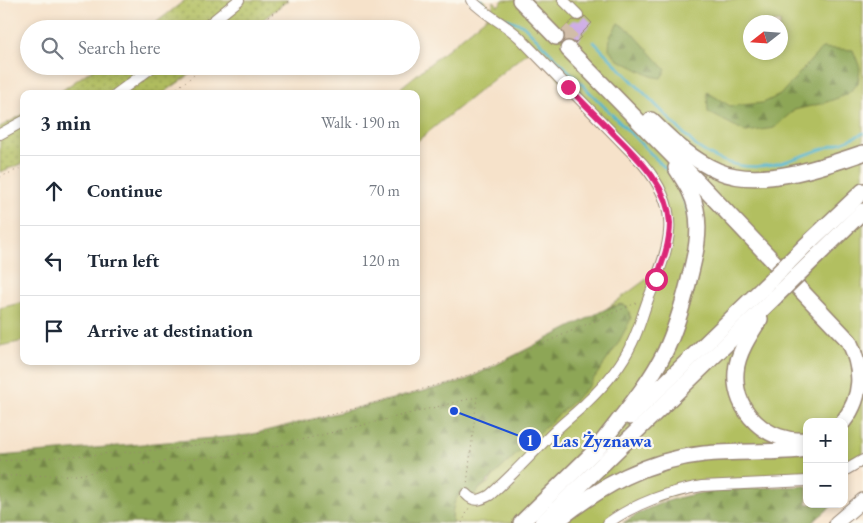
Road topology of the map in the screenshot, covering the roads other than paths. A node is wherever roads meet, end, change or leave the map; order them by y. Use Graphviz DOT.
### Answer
graph roads {
  1 [pos="239,0"];
  2 [pos="471,0"];
  3 [pos="520,0"];
  4 [pos="533,0"];
  5 [pos="563,0"];
  6 [pos="578,15"];
  7 [pos="214,20"];
  8 [pos="572,46"];
  9 [pos="142,75"];
  10 [pos="121,90"];
  11 [pos="20,123"];
  12 [pos="0,134"];
  13 [pos="665,141"];
  14 [pos="863,153"];
  15 [pos="863,190"];
  16 [pos="863,211"];
  17 [pos="811,252"];
  18 [pos="771,291"];
  19 [pos="863,347"];
  20 [pos="863,409"];
  21 [pos="846,418"];
  22 [pos="848,429"];
  23 [pos="803,440"];
  24 [pos="803,450"];
  25 [pos="594,451"];
  26 [pos="863,460"];
  27 [pos="848,469"];
  28 [pos="803,481"];
  29 [pos="466,494"];
  30 [pos="863,500"];
  31 [pos="521,523"];
  32 [pos="542,523"];
  33 [pos="554,523"];
  34 [pos="608,523"];
  35 [pos="836,523"];
  1 -- 7 [label="lane"];
  2 -- 29 [label="lane"];
  3 -- 4 [label="highway"];
  5 -- 6 [label="lane"];
  8 -- 13 [label="highway"];
  9 -- 10 [label="lane"];
  11 -- 12 [label="lane"];
  13 -- 14 [label="highway"];
  13 -- 19 [label="highway"];
  13 -- 21 [label="highway"];
  13 -- 25 [label="highway"];
  15 -- 17 [label="highway"];
  16 -- 17 [label="highway"];
  17 -- 18 [label="highway, bridge"];
  18 -- 23 [label="highway"];
  18 -- 25 [label="highway"];
  18 -- 32 [label="highway"];
  20 -- 22 [label="highway"];
  24 -- 33 [label="highway"];
  25 -- 31 [label="highway"];
  26 -- 27 [label="lane"];
  28 -- 34 [label="lane"];
  30 -- 35 [label="main road"];
}
